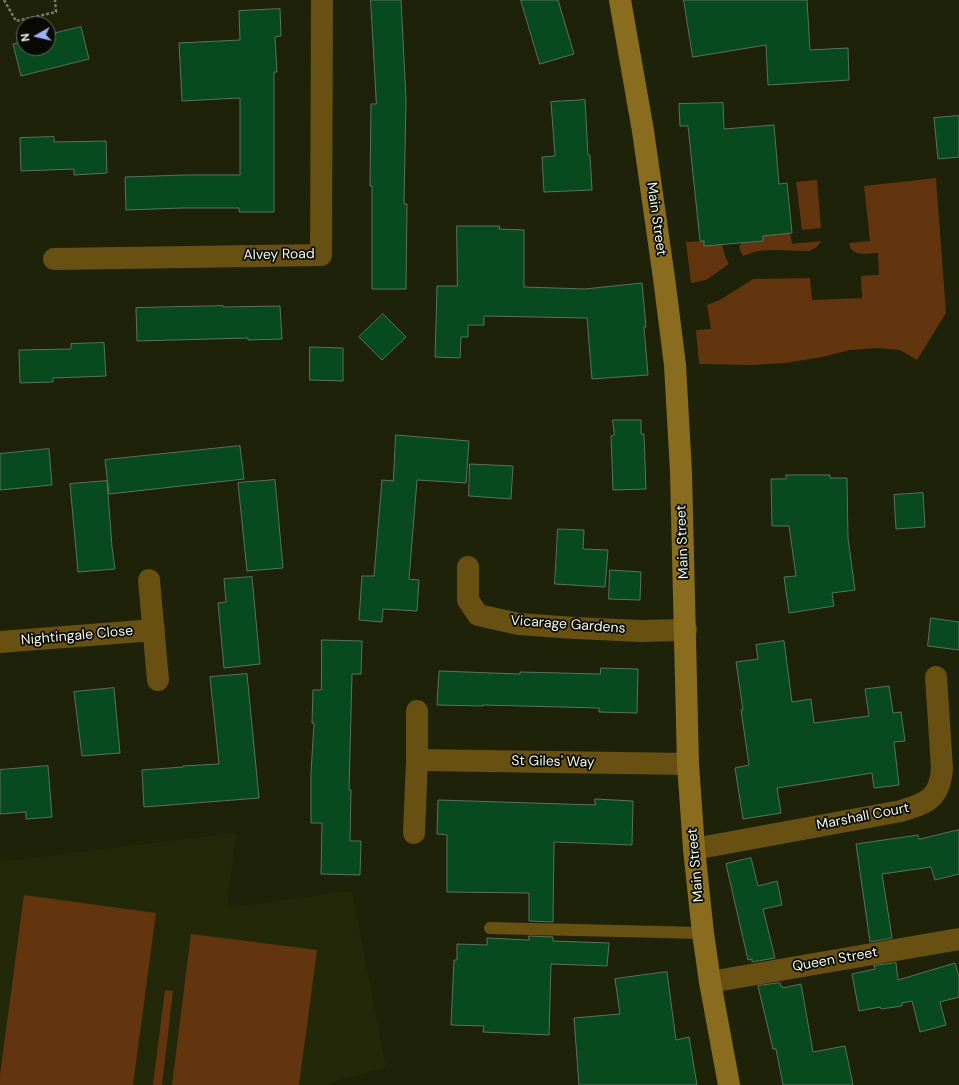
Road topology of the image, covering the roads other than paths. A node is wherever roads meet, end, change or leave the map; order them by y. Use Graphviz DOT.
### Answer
graph roads {
  1 [pos="322,0"];
  2 [pos="620,0"];
  3 [pos="54,259"];
  4 [pos="468,567"];
  5 [pos="148,580"];
  6 [pos="154,630"];
  7 [pos="686,630"];
  8 [pos="0,642"];
  9 [pos="936,677"];
  10 [pos="158,680"];
  11 [pos="417,711"];
  12 [pos="417,760"];
  13 [pos="688,764"];
  14 [pos="414,834"];
  15 [pos="694,849"];
  16 [pos="490,928"];
  17 [pos="703,933"];
  18 [pos="959,939"];
  19 [pos="710,982"];
  20 [pos="729,1085"];
  1 -- 3 [label="street, Alvey Road"];
  2 -- 7 [label="street, Main Street"];
  4 -- 7 [label="street, Vicarage Gardens"];
  5 -- 6 [label="street, Nightingale Close"];
  6 -- 8 [label="street, Nightingale Close"];
  6 -- 10 [label="street, Nightingale Close"];
  7 -- 13 [label="street, Main Street"];
  9 -- 15 [label="street, Marshall Court"];
  11 -- 12 [label="street"];
  12 -- 13 [label="street, St Giles' Way"];
  12 -- 14 [label="street"];
  13 -- 15 [label="street, Main Street"];
  15 -- 17 [label="street, Main Street"];
  16 -- 17 [label="lane"];
  17 -- 19 [label="street, Main Street"];
  18 -- 19 [label="street, Queen Street"];
  19 -- 20 [label="street, Main Street"];
}
